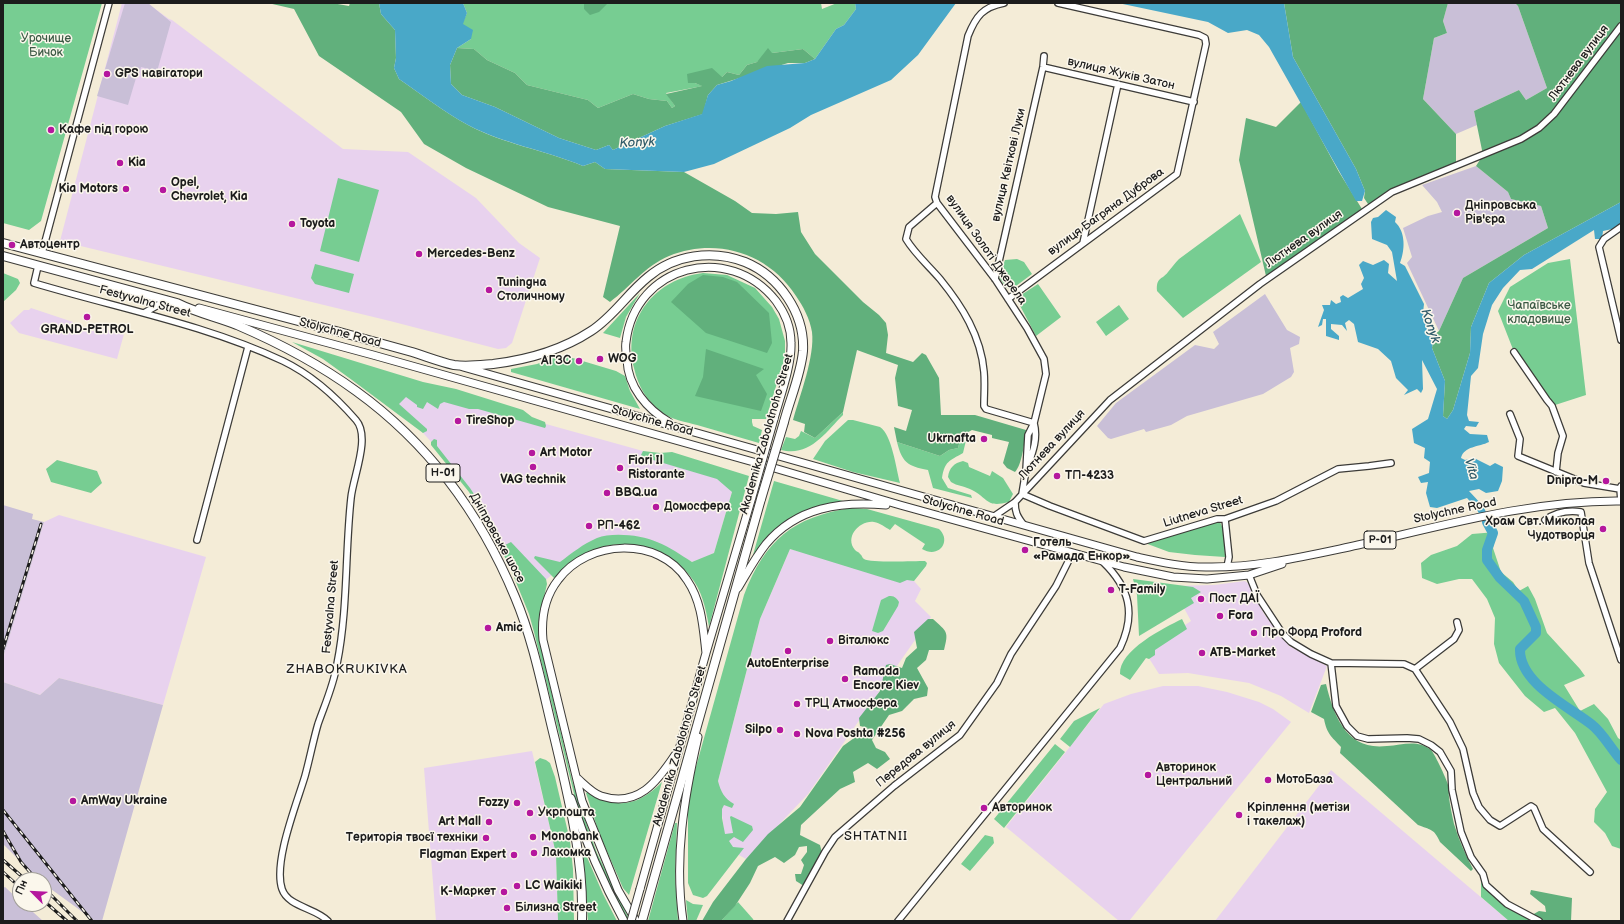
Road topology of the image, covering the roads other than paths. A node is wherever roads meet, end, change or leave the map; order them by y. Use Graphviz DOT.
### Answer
graph roads {
  1 [pos="109,3"];
  2 [pos="1004,3"];
  3 [pos="1058,3"];
  4 [pos="1621,26"];
  5 [pos="1044,56"];
  6 [pos="1043,67"];
  7 [pos="1118,84"];
  8 [pos="1194,102"];
  9 [pos="937,203"];
  10 [pos="1621,227"];
  11 [pos="3,243"];
  12 [pos="1083,243"];
  13 [pos="42,253"];
  14 [pos="3,256"];
  15 [pos="38,266"];
  16 [pos="995,279"];
  17 [pos="1008,299"];
  18 [pos="167,300"];
  19 [pos="177,303"];
  20 [pos="144,313"];
  21 [pos="1621,340"];
  22 [pos="248,347"];
  23 [pos="1514,352"];
  24 [pos="455,365"];
  25 [pos="1510,414"];
  26 [pos="1034,423"];
  27 [pos="678,427"];
  28 [pos="1391,463"];
  29 [pos="1556,472"];
  30 [pos="1620,488"];
  31 [pos="1022,494"];
  32 [pos="1621,501"];
  33 [pos="1016,502"];
  34 [pos="900,506"];
  35 [pos="993,517"];
  36 [pos="1225,519"];
  37 [pos="1545,520"];
  38 [pos="1023,524"];
  39 [pos="197,540"];
  40 [pos="1106,547"];
  41 [pos="1072,554"];
  42 [pos="1295,559"];
  43 [pos="1103,562"];
  44 [pos="1227,567"];
  45 [pos="1249,574"];
  46 [pos="736,591"];
  47 [pos="1457,622"];
  48 [pos="706,653"];
  49 [pos="1621,660"];
  50 [pos="1331,663"];
  51 [pos="1415,669"];
  52 [pos="707,694"];
  53 [pos="679,750"];
  54 [pos="562,767"];
  55 [pos="576,778"];
  56 [pos="1590,872"];
  57 [pos="328,921"];
  58 [pos="582,921"];
  59 [pos="624,921"];
  60 [pos="630,921"];
  61 [pos="636,921"];
  62 [pos="642,921"];
  63 [pos="683,921"];
  64 [pos="787,921"];
  65 [pos="898,921"];
  66 [pos="1539,921"];
  1 -- 13 [label="street"];
  2 -- 9 [label="street, вулиця Золоті Джерела"];
  3 -- 8 [label="street, вулиця Багряна Дуброва"];
  4 -- 31 [label="street, Лютнева вулиця"];
  5 -- 6 [label="street, вулиця Квіткові Луки"];
  6 -- 7 [label="street, вулиця Жуків Затон"];
  6 -- 16 [label="street, вулиця Квіткові Луки"];
  7 -- 8 [label="street, вулиця Жуків Затон"];
  7 -- 12 [label="street"];
  8 -- 12 [label="street, вулиця Багряна Дуброва"];
  9 -- 16 [label="street, вулиця Золоті Джерела"];
  9 -- 26 [label="street"];
  10 -- 21 [label="street"];
  11 -- 13 [label="highway, Stolychne Road"];
  12 -- 17 [label="street, вулиця Багряна Дуброва"];
  13 -- 24 [label="highway, Stolychne Road"];
  14 -- 15 [label="highway, Stolychne Road"];
  15 -- 18 [label="highway, Stolychne Road"];
  15 -- 20 [label="street, Festyvalna Street"];
  16 -- 17 [label="street, вулиця Золоті Джерела"];
  17 -- 26 [label="street, вулиця Золоті Джерела"];
  18 -- 19 [label="highway, Stolychne Road"];
  18 -- 20 [label="street"];
  19 -- 34 [label="main road, Stolychne Road"];
  19 -- 54 [label="highway, Дніпровське шосе / Н-01"];
  20 -- 22 [label="street, Festyvalna Street"];
  22 -- 39 [label="street"];
  22 -- 57 [label="street, Festyvalna Street"];
  23 -- 29 [label="street"];
  24 -- 27 [label="main road, Stolychne Road"];
  24 -- 46 [label="highway, Akademika Zabolotnoho Street, bridge"];
  25 -- 29 [label="street"];
  26 -- 31 [label="street, вулиця Золоті Джерела"];
  27 -- 35 [label="main road, Stolychne Road"];
  27 -- 48 [label="main road, Akademika Zabolotnoho Street, bridge"];
  28 -- 36 [label="street, Liutneva Street"];
  29 -- 30 [label="street"];
  30 -- 32 [label="street"];
  31 -- 33 [label="street, Лютнева вулиця"];
  31 -- 36 [label="street, Liutneva Street"];
  32 -- 42 [label="main road, Stolychne Road / Р-01"];
  33 -- 35 [label="street, Лютнева вулиця"];
  33 -- 38 [label="street"];
  34 -- 41 [label="main road, Stolychne Road"];
  34 -- 46 [label="main road"];
  35 -- 38 [label="main road, Stolychne Road"];
  36 -- 44 [label="street"];
  37 -- 49 [label="street"];
  38 -- 40 [label="main road, Stolychne Road"];
  40 -- 43 [label="main road"];
  40 -- 44 [label="main road, Stolychne Road"];
  41 -- 43 [label="main road, Stolychne Road"];
  41 -- 64 [label="street, Передова вулиця"];
  42 -- 44 [label="main road, Stolychne Road"];
  42 -- 45 [label="main road, Stolychne Road"];
  43 -- 45 [label="main road, Stolychne Road"];
  43 -- 65 [label="street"];
  45 -- 50 [label="street"];
  46 -- 52 [label="highway, Akademika Zabolotnoho Street"];
  47 -- 51 [label="street"];
  48 -- 53 [label="main road, Akademika Zabolotnoho Street"];
  48 -- 55 [label="main road"];
  50 -- 51 [label="street"];
  50 -- 66 [label="street"];
  51 -- 56 [label="street"];
  52 -- 62 [label="highway, Akademika Zabolotnoho Street"];
  52 -- 63 [label="main road"];
  53 -- 55 [label="main road"];
  53 -- 60 [label="main road, Akademika Zabolotnoho Street, bridge"];
  54 -- 58 [label="highway"];
  54 -- 59 [label="main road, Дніпровське шосе / Н-01"];
  55 -- 61 [label="main road"];
}
